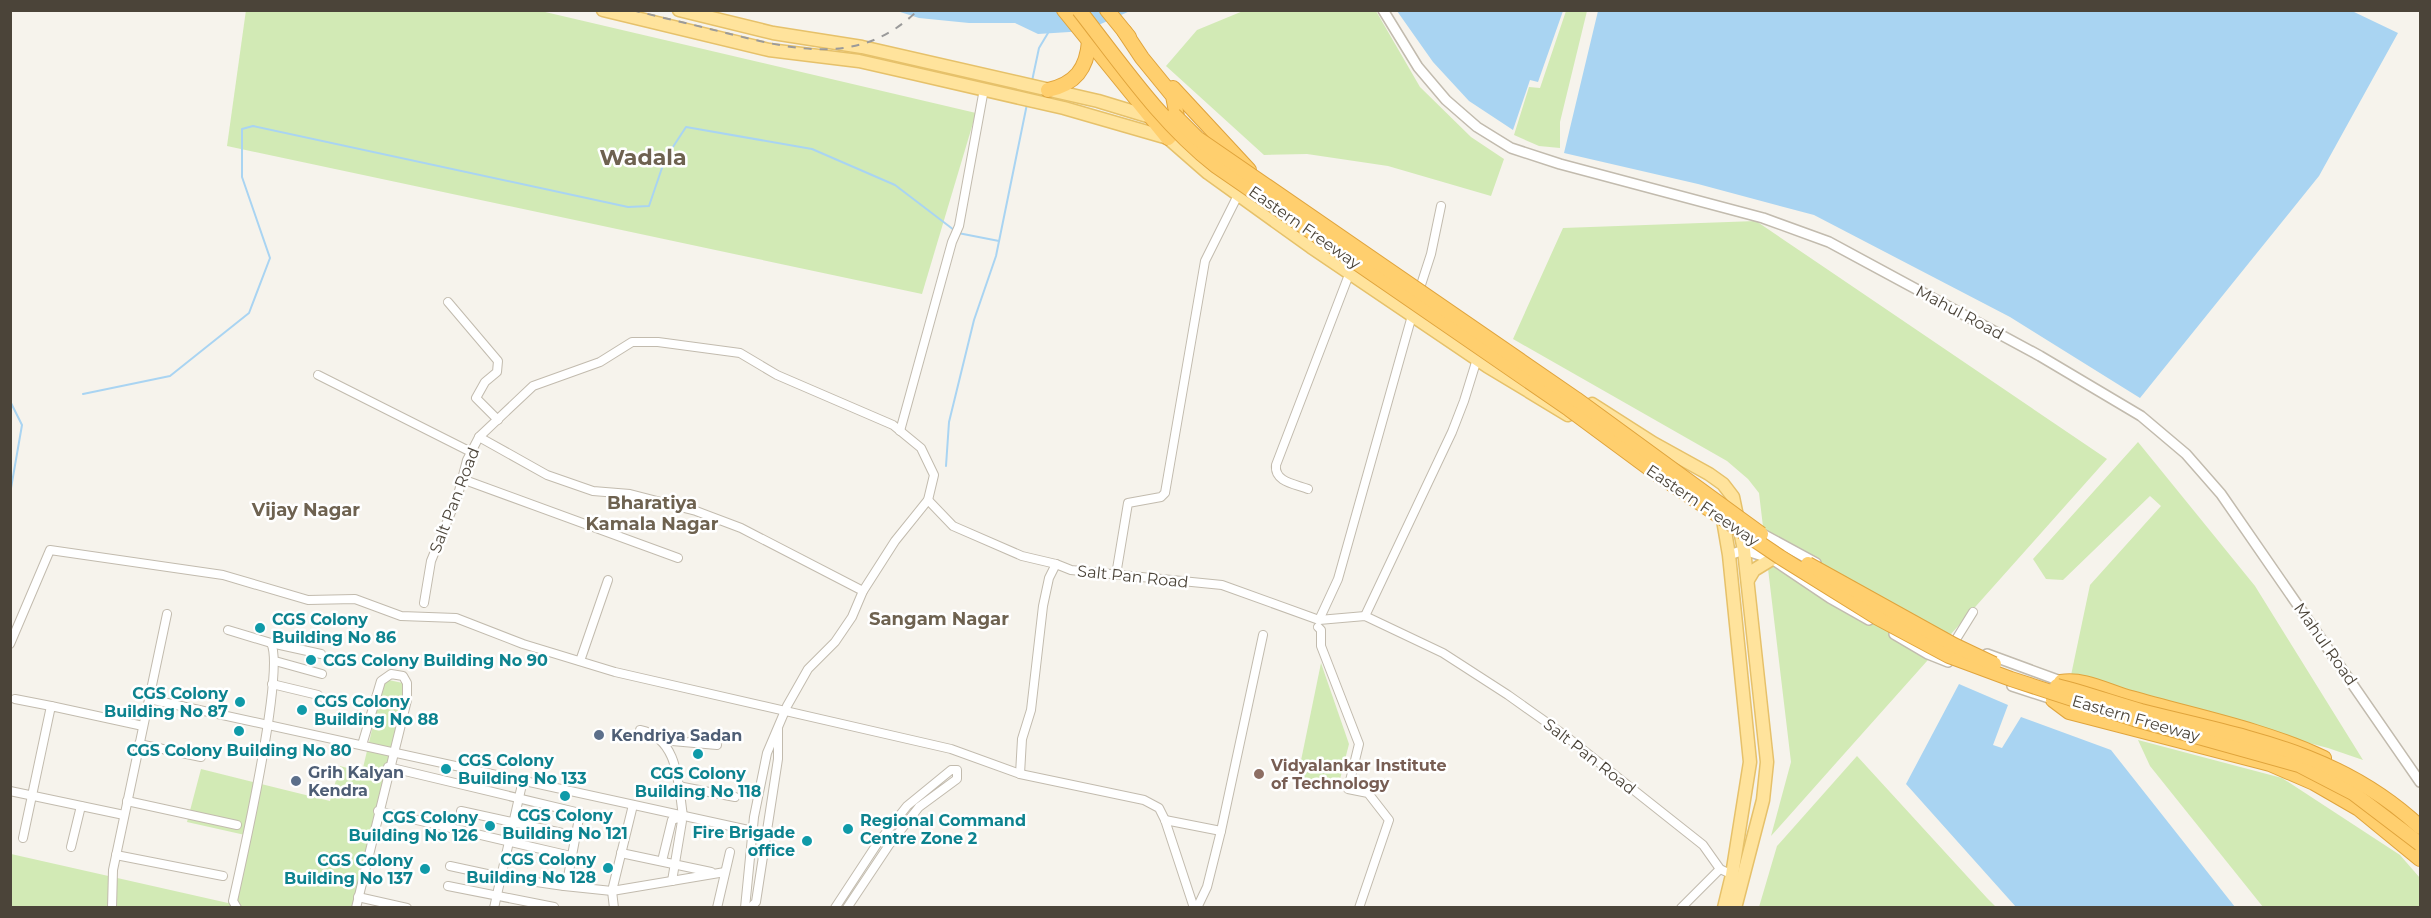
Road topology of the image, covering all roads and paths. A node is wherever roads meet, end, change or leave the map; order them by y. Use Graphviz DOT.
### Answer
graph roads {
  1 [pos="603,10"];
  2 [pos="679,10"];
  3 [pos="1064,10"];
  4 [pos="1079,10"];
  5 [pos="1090,10"];
  6 [pos="1383,10"];
  7 [pos="1109,13"];
  8 [pos="1124,31"];
  9 [pos="1086,39"];
  10 [pos="862,47"];
  11 [pos="919,60"];
  12 [pos="859,61"];
  13 [pos="916,74"];
  14 [pos="1037,88"];
  15 [pos="984,89"];
  16 [pos="1151,118"];
  17 [pos="1179,127"];
  18 [pos="1168,138"];
  19 [pos="1260,189"];
  20 [pos="1238,195"];
  21 [pos="1441,206"];
  22 [pos="1350,272"];
  23 [pos="1419,289"];
  24 [pos="448,302"];
  25 [pos="1413,314"];
  26 [pos="1477,359"];
  27 [pos="318,375"];
  28 [pos="498,420"];
  29 [pos="900,431"];
  30 [pos="479,437"];
  31 [pos="471,452"];
  32 [pos="462,479"];
  33 [pos="1308,489"];
  34 [pos="928,500"];
  35 [pos="1742,529"];
  36 [pos="1726,533"];
  37 [pos="1744,550"];
  38 [pos="1729,555"];
  39 [pos="678,558"];
  40 [pos="1772,559"];
  41 [pos="1056,564"];
  42 [pos="1116,575"];
  43 [pos="608,580"];
  44 [pos="1748,580"];
  45 [pos="863,591"];
  46 [pos="424,603"];
  47 [pos="1973,612"];
  48 [pos="166,614"];
  49 [pos="1365,616"];
  50 [pos="1318,623"];
  51 [pos="228,630"];
  52 [pos="1944,632"];
  53 [pos="1263,635"];
  54 [pos="1955,641"];
  55 [pos="271,643"];
  56 [pos="10,644"];
  57 [pos="321,654"];
  58 [pos="1928,654"];
  59 [pos="275,661"];
  60 [pos="580,661"];
  61 [pos="322,674"];
  62 [pos="2061,682"];
  63 [pos="272,684"];
  64 [pos="318,695"];
  65 [pos="15,699"];
  66 [pos="149,699"];
  67 [pos="2054,699"];
  68 [pos="51,706"];
  69 [pos="785,710"];
  70 [pos="268,724"];
  71 [pos="143,726"];
  72 [pos="777,728"];
  73 [pos="640,730"];
  74 [pos="661,740"];
  75 [pos="139,744"];
  76 [pos="362,745"];
  77 [pos="717,745"];
  78 [pos="392,751"];
  79 [pos="201,757"];
  80 [pos="388,767"];
  81 [pos="1020,774"];
  82 [pos="523,780"];
  83 [pos="2421,782"];
  84 [pos="678,786"];
  85 [pos="10,791"];
  86 [pos="33,795"];
  87 [pos="735,797"];
  88 [pos="519,799"];
  89 [pos="127,801"];
  90 [pos="633,805"];
  91 [pos="81,806"];
  92 [pos="378,811"];
  93 [pos="462,811"];
  94 [pos="124,815"];
  95 [pos="683,816"];
  96 [pos="1165,820"];
  97 [pos="513,822"];
  98 [pos="2421,822"];
  99 [pos="237,825"];
  100 [pos="2421,827"];
  101 [pos="753,831"];
  102 [pos="1221,831"];
  103 [pos="2421,835"];
  104 [pos="576,836"];
  105 [pos="23,838"];
  106 [pos="508,841"];
  107 [pos="2421,844"];
  108 [pos="71,847"];
  109 [pos="730,852"];
  110 [pos="621,853"];
  111 [pos="2421,854"];
  112 [pos="116,855"];
  113 [pos="572,856"];
  114 [pos="867,857"];
  115 [pos="2421,859"];
  116 [pos="662,861"];
  117 [pos="674,863"];
  118 [pos="875,864"];
  119 [pos="450,866"];
  120 [pos="1720,869"];
  121 [pos="713,872"];
  122 [pos="724,872"];
  123 [pos="223,876"];
  124 [pos="1737,877"];
  125 [pos="501,878"];
  126 [pos="672,881"];
  127 [pos="448,886"];
  128 [pos="564,886"];
  129 [pos="612,891"];
  130 [pos="498,895"];
  131 [pos="358,897"];
  132 [pos="554,907"];
  133 [pos="112,908"];
  134 [pos="237,908"];
  135 [pos="356,908"];
  136 [pos="408,908"];
  137 [pos="494,908"];
  138 [pos="615,908"];
  139 [pos="717,908"];
  140 [pos="745,908"];
  141 [pos="750,908"];
  142 [pos="835,908"];
  143 [pos="847,908"];
  144 [pos="1196,908"];
  145 [pos="1359,908"];
  146 [pos="1681,908"];
  147 [pos="1724,908"];
  148 [pos="1735,908"];
  1 -- 12 [label="main road"];
  2 -- 10 [label="main road"];
  3 -- 9 [label="highway"];
  4 -- 107 [label="highway, Eastern Freeway, bridge"];
  5 -- 100 [label="highway, Eastern Freeway, bridge"];
  6 -- 83 [label="street, Mahul Road"];
  7 -- 8 [label="highway"];
  8 -- 17 [label="highway"];
  8 -- 19 [label="highway"];
  9 -- 14 [label="highway"];
  9 -- 16 [label="highway"];
  10 -- 11 [label="main road"];
  10 -- 12 [label="main road"];
  11 -- 13 [label="main road"];
  11 -- 14 [label="main road"];
  12 -- 13 [label="main road"];
  13 -- 15 [label="main road"];
  14 -- 16 [label="main road"];
  15 -- 18 [label="main road"];
  15 -- 29 [label="street"];
  16 -- 17 [label="main road"];
  16 -- 18 [label="highway"];
  17 -- 18 [label="highway"];
  17 -- 19 [label="main road"];
  18 -- 20 [label="main road"];
  19 -- 23 [label="main road"];
  20 -- 22 [label="main road"];
  20 -- 42 [label="street"];
  21 -- 23 [label="street"];
  22 -- 25 [label="main road"];
  22 -- 33 [label="street"];
  23 -- 25 [label="street"];
  23 -- 35 [label="main road"];
  24 -- 28 [label="street"];
  25 -- 26 [label="main road"];
  25 -- 50 [label="street"];
  26 -- 36 [label="main road"];
  26 -- 49 [label="street"];
  27 -- 31 [label="street"];
  28 -- 29 [label="street, Salt Pan Road"];
  28 -- 30 [label="street, Salt Pan Road"];
  29 -- 34 [label="street, Salt Pan Road"];
  30 -- 31 [label="street, Salt Pan Road"];
  30 -- 45 [label="street"];
  31 -- 32 [label="street, Salt Pan Road"];
  32 -- 39 [label="street"];
  32 -- 46 [label="street, Salt Pan Road"];
  34 -- 41 [label="street, Salt Pan Road"];
  34 -- 45 [label="street"];
  35 -- 36 [label="street"];
  35 -- 37 [label="main road"];
  35 -- 52 [label="street"];
  36 -- 38 [label="main road"];
  37 -- 38 [label="street"];
  37 -- 40 [label="street"];
  37 -- 44 [label="main road"];
  38 -- 124 [label="main road"];
  40 -- 44 [label="main road"];
  40 -- 58 [label="street"];
  41 -- 42 [label="street, Salt Pan Road"];
  41 -- 81 [label="street"];
  42 -- 50 [label="street, Salt Pan Road"];
  43 -- 60 [label="street"];
  44 -- 124 [label="main road"];
  45 -- 69 [label="street"];
  47 -- 54 [label="street"];
  48 -- 66 [label="street"];
  49 -- 50 [label="street, Salt Pan Road"];
  49 -- 120 [label="street, Salt Pan Road"];
  50 -- 145 [label="street"];
  51 -- 55 [label="street"];
  52 -- 54 [label="street"];
  52 -- 58 [label="street"];
  53 -- 102 [label="street"];
  54 -- 62 [label="street"];
  55 -- 57 [label="street"];
  55 -- 59 [label="street"];
  56 -- 60 [label="street"];
  58 -- 67 [label="street"];
  59 -- 61 [label="street"];
  59 -- 63 [label="street"];
  60 -- 69 [label="street"];
  62 -- 98 [label="highway, bridge"];
  62 -- 103 [label="street"];
  63 -- 64 [label="street"];
  63 -- 70 [label="street"];
  65 -- 68 [label="street"];
  66 -- 70 [label="street"];
  66 -- 71 [label="street"];
  67 -- 111 [label="street"];
  67 -- 115 [label="highway"];
  68 -- 71 [label="street"];
  68 -- 86 [label="street"];
  69 -- 72 [label="street"];
  69 -- 81 [label="street"];
  70 -- 76 [label="street"];
  70 -- 134 [label="street"];
  71 -- 75 [label="street"];
  72 -- 101 [label="street"];
  72 -- 141 [label="street"];
  73 -- 74 [label="street"];
  74 -- 77 [label="street"];
  74 -- 84 [label="street"];
  75 -- 79 [label="street"];
  75 -- 89 [label="street"];
  76 -- 78 [label="street"];
  76 -- 78 [label="street"];
  78 -- 80 [label="street"];
  78 -- 82 [label="street"];
  80 -- 88 [label="street"];
  80 -- 92 [label="street"];
  81 -- 96 [label="street"];
  82 -- 88 [label="street"];
  82 -- 90 [label="street"];
  84 -- 87 [label="street"];
  84 -- 95 [label="street"];
  85 -- 86 [label="street"];
  86 -- 91 [label="street"];
  86 -- 105 [label="street"];
  88 -- 97 [label="street"];
  88 -- 104 [label="street"];
  89 -- 94 [label="street"];
  89 -- 99 [label="street"];
  90 -- 95 [label="street"];
  90 -- 110 [label="street"];
  91 -- 94 [label="street"];
  91 -- 108 [label="street"];
  92 -- 106 [label="street"];
  92 -- 131 [label="street"];
  93 -- 97 [label="street"];
  94 -- 112 [label="street"];
  95 -- 101 [label="street"];
  96 -- 102 [label="street"];
  96 -- 144 [label="street"];
  97 -- 104 [label="street"];
  97 -- 106 [label="street"];
  101 -- 140 [label="street"];
  102 -- 144 [label="street"];
  104 -- 113 [label="street"];
  106 -- 113 [label="street"];
  106 -- 125 [label="street"];
  109 -- 122 [label="street"];
  110 -- 116 [label="street"];
  110 -- 129 [label="street"];
  112 -- 123 [label="street"];
  112 -- 133 [label="street"];
  113 -- 128 [label="street"];
  114 -- 118 [label="street"];
  114 -- 118 [label="street"];
  114 -- 142 [label="street"];
  116 -- 117 [label="street"];
  116 -- 117 [label="street"];
  117 -- 121 [label="street"];
  117 -- 126 [label="street"];
  118 -- 143 [label="street"];
  119 -- 125 [label="street"];
  120 -- 124 [label="street, Salt Pan Road"];
  120 -- 146 [label="street"];
  121 -- 122 [label="street"];
  121 -- 126 [label="street"];
  122 -- 139 [label="street"];
  124 -- 147 [label="main road"];
  124 -- 148 [label="main road"];
  125 -- 128 [label="street"];
  125 -- 130 [label="street"];
  126 -- 129 [label="street"];
  127 -- 130 [label="street"];
  128 -- 129 [label="street"];
  129 -- 138 [label="street"];
  130 -- 132 [label="street"];
  130 -- 137 [label="street"];
  131 -- 135 [label="street"];
  131 -- 136 [label="street"];
}
